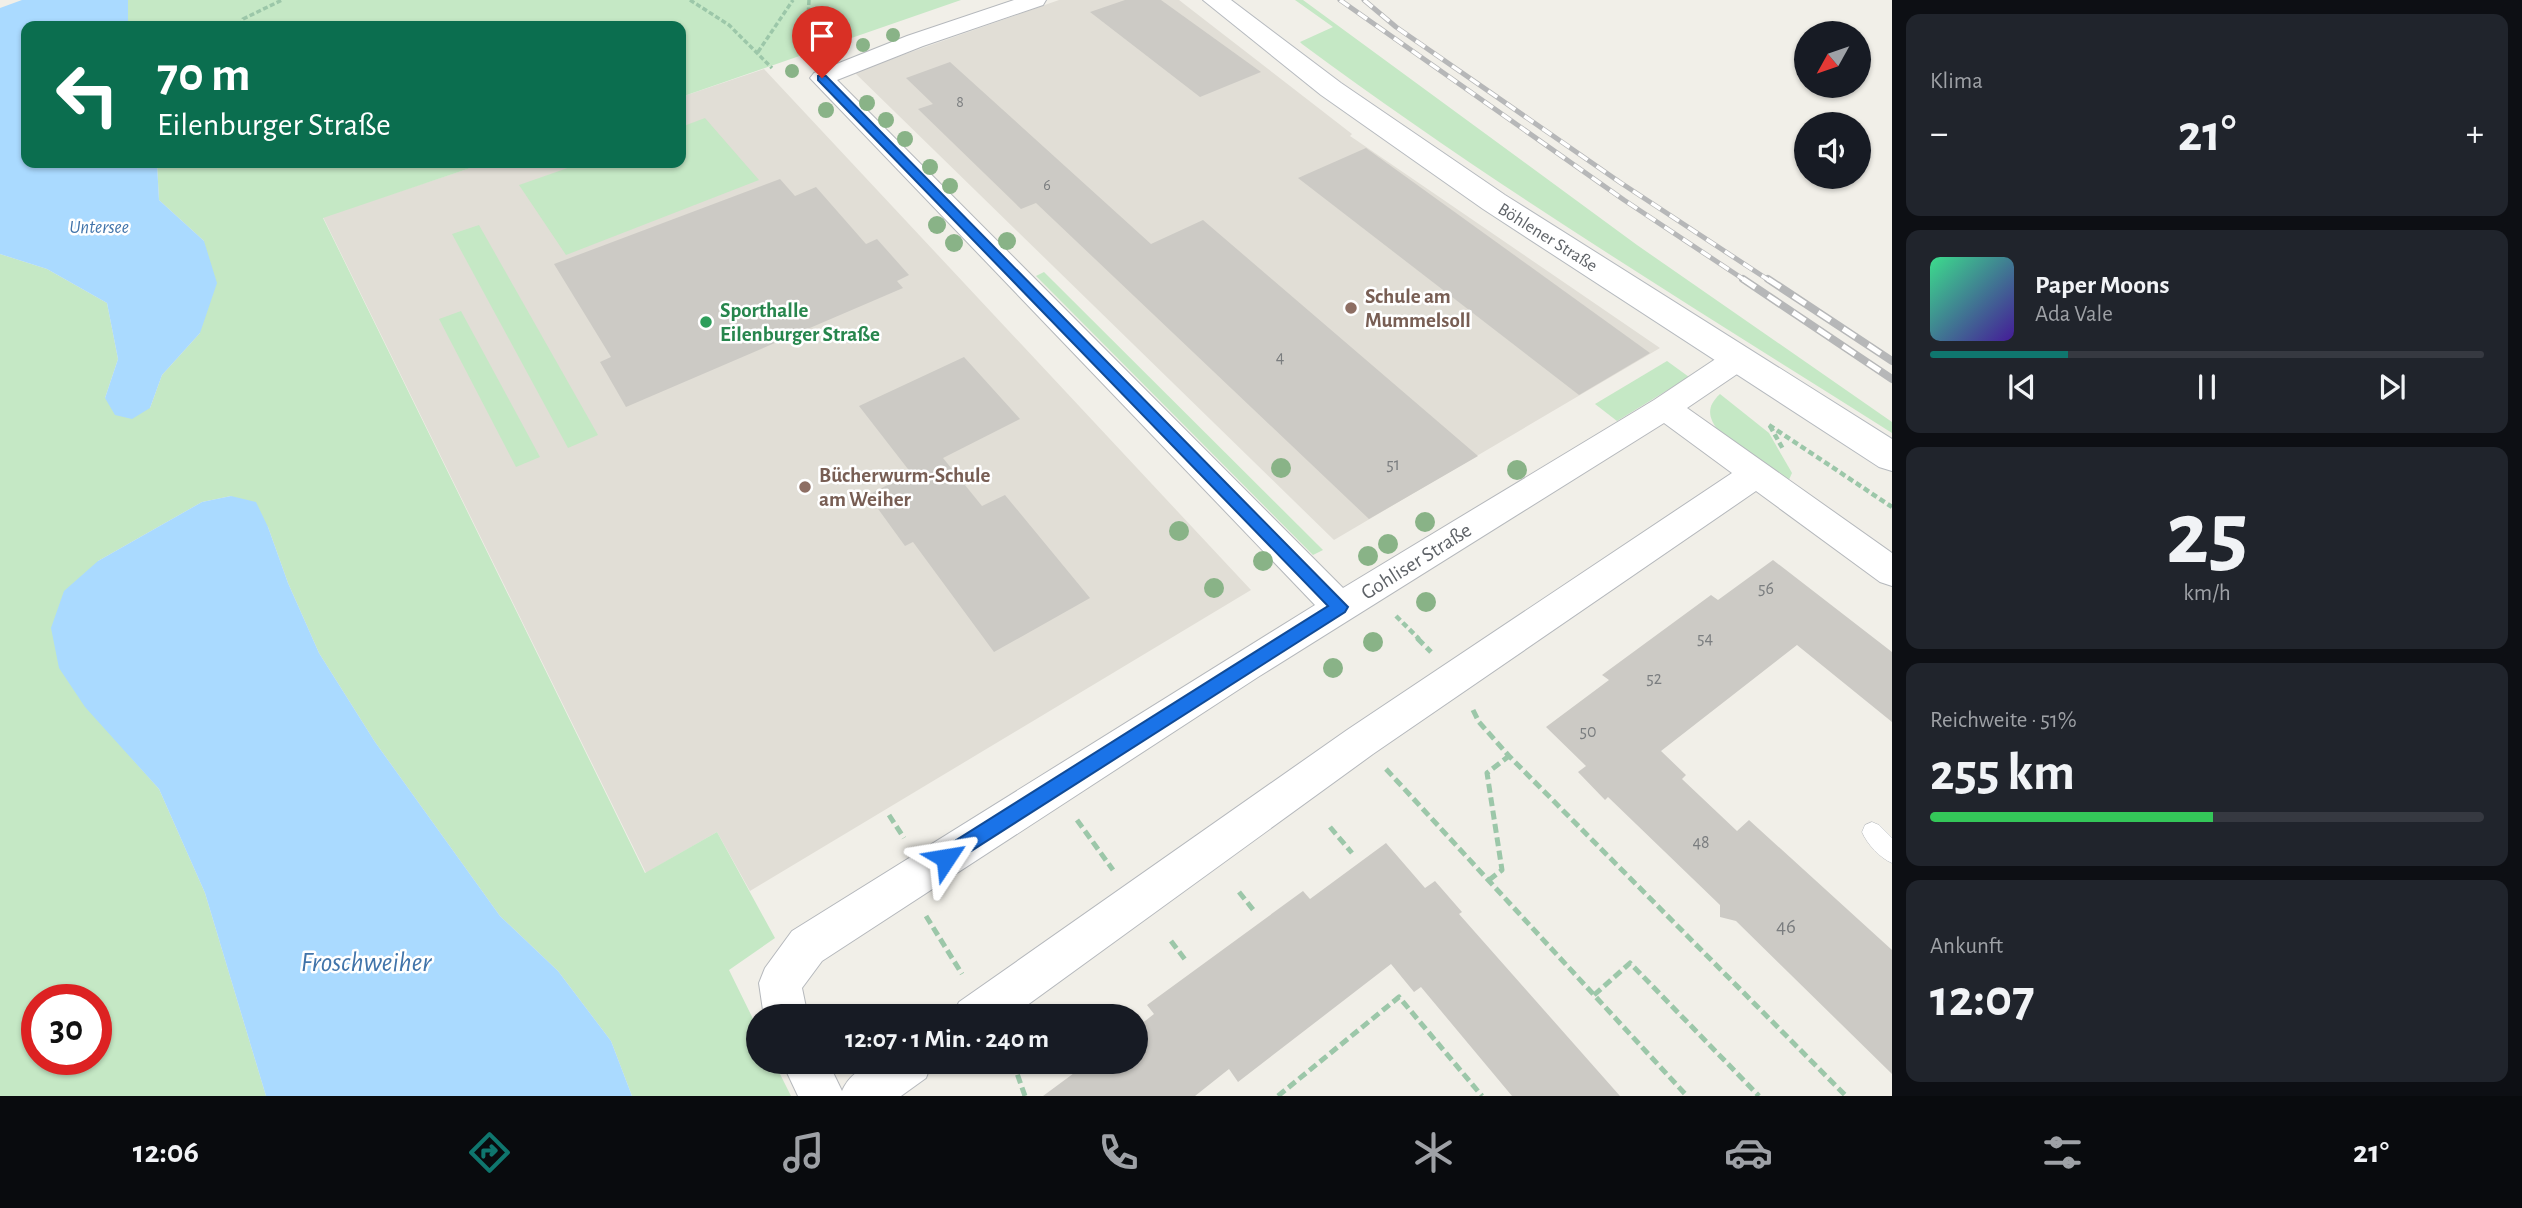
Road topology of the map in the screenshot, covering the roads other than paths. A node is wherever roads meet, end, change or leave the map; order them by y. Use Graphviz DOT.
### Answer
graph roads {
  1 [pos="1034,0"];
  2 [pos="1215,0"];
  3 [pos="1739,358"];
  4 [pos="1665,408"];
  5 [pos="1892,457"];
  6 [pos="1756,474"];
  7 [pos="1892,572"];
  8 [pos="1339,607"];
  9 [pos="1872,832"];
  10 [pos="1892,853"];
  11 [pos="784,1004"];
  12 [pos="992,1004"];
  13 [pos="810,1074"];
  14 [pos="893,1074"];
  15 [pos="822,1096"];
  16 [pos="863,1096"];
  1 -- 8 [label="street"];
  2 -- 3 [label="street, Böhlener Straße"];
  3 -- 4 [label="street, Gohliser Straße"];
  3 -- 5 [label="street, Böhlener Straße"];
  4 -- 6 [label="street"];
  4 -- 8 [label="street, Gohliser Straße"];
  6 -- 7 [label="street"];
  6 -- 12 [label="street"];
  8 -- 11 [label="street, Gohliser Straße"];
  9 -- 10 [label="lane"];
  13 -- 15 [label="street"];
  14 -- 16 [label="street"];
}
